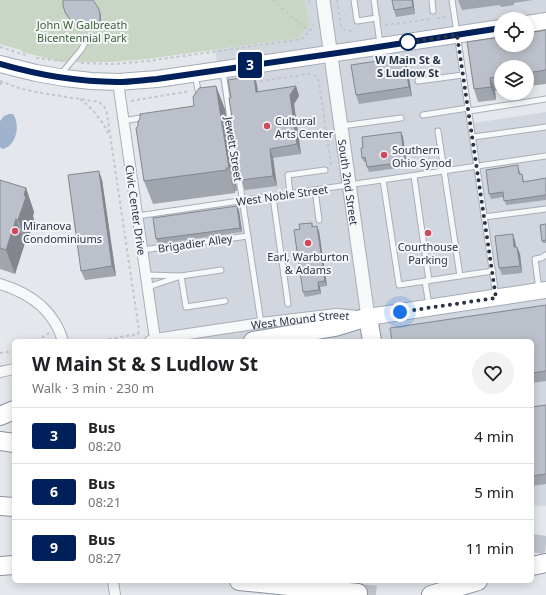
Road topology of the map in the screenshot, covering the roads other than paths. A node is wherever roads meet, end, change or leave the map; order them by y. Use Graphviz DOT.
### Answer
graph roads {
  1 [pos="323,0"];
  2 [pos="354,0"];
  3 [pos="374,0"];
  4 [pos="432,0"];
  5 [pos="452,0"];
  6 [pos="434,11"];
  7 [pos="377,18"];
  8 [pos="546,21"];
  9 [pos="534,23"];
  10 [pos="494,29"];
  11 [pos="457,35"];
  12 [pos="88,38"];
  13 [pos="380,47"];
  14 [pos="331,54"];
  15 [pos="0,64"];
  16 [pos="222,69"];
  17 [pos="195,73"];
  18 [pos="463,75"];
  19 [pos="58,77"];
  20 [pos="418,81"];
  21 [pos="118,82"];
  22 [pos="546,99"];
  23 [pos="199,102"];
  24 [pos="468,109"];
  25 [pos="422,115"];
  26 [pos="153,116"];
  27 [pos="401,118"];
  28 [pos="123,121"];
  29 [pos="341,126"];
  30 [pos="546,127"];
  31 [pos="438,131"];
  32 [pos="473,137"];
  33 [pos="546,156"];
  34 [pos="477,167"];
  35 [pos="325,170"];
  36 [pos="444,171"];
  37 [pos="414,176"];
  38 [pos="383,180"];
  39 [pos="349,185"];
  40 [pos="315,190"];
  41 [pos="290,194"];
  42 [pos="273,196"];
  43 [pos="242,201"];
  44 [pos="546,209"];
  45 [pos="137,216"];
  46 [pos="484,217"];
  47 [pos="319,220"];
  48 [pos="248,236"];
  49 [pos="142,250"];
  50 [pos="545,258"];
  51 [pos="221,270"];
  52 [pos="493,272"];
  53 [pos="146,275"];
  54 [pos="181,276"];
  55 [pos="460,276"];
  56 [pos="427,281"];
  57 [pos="0,284"];
  58 [pos="148,287"];
  59 [pos="543,291"];
  60 [pos="496,298"];
  61 [pos="225,301"];
  62 [pos="288,304"];
  63 [pos="430,308"];
  64 [pos="368,317"];
  65 [pos="261,323"];
  66 [pos="63,339"];
  67 [pos="152,339"];
  68 [pos="158,339"];
  69 [pos="265,339"];
  70 [pos="372,339"];
  71 [pos="12,369"];
  72 [pos="0,372"];
  73 [pos="12,411"];
  74 [pos="0,416"];
  75 [pos="0,441"];
  76 [pos="12,443"];
  77 [pos="0,506"];
  78 [pos="12,507"];
  79 [pos="546,563"];
  80 [pos="12,565"];
  81 [pos="0,566"];
  82 [pos="534,566"];
  83 [pos="113,583"];
  84 [pos="259,583"];
  85 [pos="471,583"];
  86 [pos="358,593"];
  87 [pos="115,595"];
  88 [pos="431,595"];
  1 -- 14 [label="street, South 2nd Street"];
  2 -- 7 [label="lane"];
  3 -- 7 [label="lane"];
  4 -- 6 [label="lane"];
  5 -- 11 [label="lane"];
  7 -- 13 [label="lane"];
  8 -- 9 [label="main road"];
  10 -- 11 [label="main road"];
  11 -- 13 [label="main road"];
  11 -- 18 [label="lane"];
  12 -- 19 [label="lane"];
  13 -- 14 [label="main road"];
  14 -- 16 [label="main road"];
  14 -- 29 [label="street, South 2nd Street"];
  15 -- 19 [label="main road"];
  16 -- 17 [label="main road"];
  16 -- 43 [label="lane, Jewett Street"];
  17 -- 21 [label="main road"];
  17 -- 23 [label="lane"];
  18 -- 20 [label="lane"];
  18 -- 24 [label="lane"];
  19 -- 21 [label="main road"];
  21 -- 28 [label="street, Civic Center Drive"];
  22 -- 24 [label="lane"];
  24 -- 25 [label="lane"];
  24 -- 32 [label="lane"];
  26 -- 28 [label="lane"];
  27 -- 29 [label="lane"];
  28 -- 45 [label="street, Civic Center Drive"];
  29 -- 39 [label="street, South 2nd Street"];
  30 -- 32 [label="lane"];
  31 -- 36 [label="lane"];
  32 -- 34 [label="lane"];
  33 -- 34 [label="lane, West Noble Street"];
  34 -- 36 [label="lane, West Noble Street"];
  34 -- 46 [label="lane"];
  35 -- 41 [label="lane"];
  36 -- 37 [label="lane, West Noble Street"];
  36 -- 55 [label="lane"];
  37 -- 38 [label="lane, West Noble Street"];
  37 -- 56 [label="lane"];
  38 -- 39 [label="lane, West Noble Street"];
  38 -- 56 [label="lane"];
  39 -- 40 [label="lane, West Noble Street"];
  39 -- 64 [label="street, South 2nd Street"];
  40 -- 41 [label="lane, West Noble Street"];
  40 -- 47 [label="lane"];
  41 -- 42 [label="lane, West Noble Street"];
  42 -- 43 [label="lane, West Noble Street"];
  42 -- 62 [label="lane"];
  43 -- 45 [label="lane, West Noble Street"];
  43 -- 48 [label="lane, Jewett Street"];
  44 -- 46 [label="lane"];
  45 -- 49 [label="street, Civic Center Drive"];
  46 -- 52 [label="lane"];
  48 -- 49 [label="lane, Brigadier Alley"];
  48 -- 65 [label="lane, Jewett Street"];
  49 -- 53 [label="street, Civic Center Drive"];
  50 -- 59 [label="lane"];
  51 -- 54 [label="lane"];
  52 -- 55 [label="lane"];
  52 -- 60 [label="lane"];
  53 -- 54 [label="lane"];
  53 -- 58 [label="street, Civic Center Drive"];
  54 -- 58 [label="lane"];
  54 -- 61 [label="lane"];
  55 -- 56 [label="lane"];
  56 -- 63 [label="lane"];
  57 -- 66 [label="street"];
  58 -- 67 [label="street, Civic Center Drive"];
  59 -- 60 [label="main road, West Mound Street"];
  60 -- 63 [label="main road, West Mound Street"];
  63 -- 64 [label="main road, West Mound Street"];
  64 -- 65 [label="street, West Mound Street"];
  64 -- 69 [label="highway"];
  64 -- 70 [label="highway"];
  65 -- 68 [label="street, West Mound Street"];
  71 -- 72 [label="street"];
  73 -- 74 [label="highway"];
  75 -- 76 [label="highway"];
  77 -- 78 [label="highway"];
  79 -- 82 [label="highway"];
  80 -- 81 [label="highway"];
  83 -- 87 [label="street"];
  84 -- 86 [label="highway"];
  85 -- 88 [label="highway"];
}
